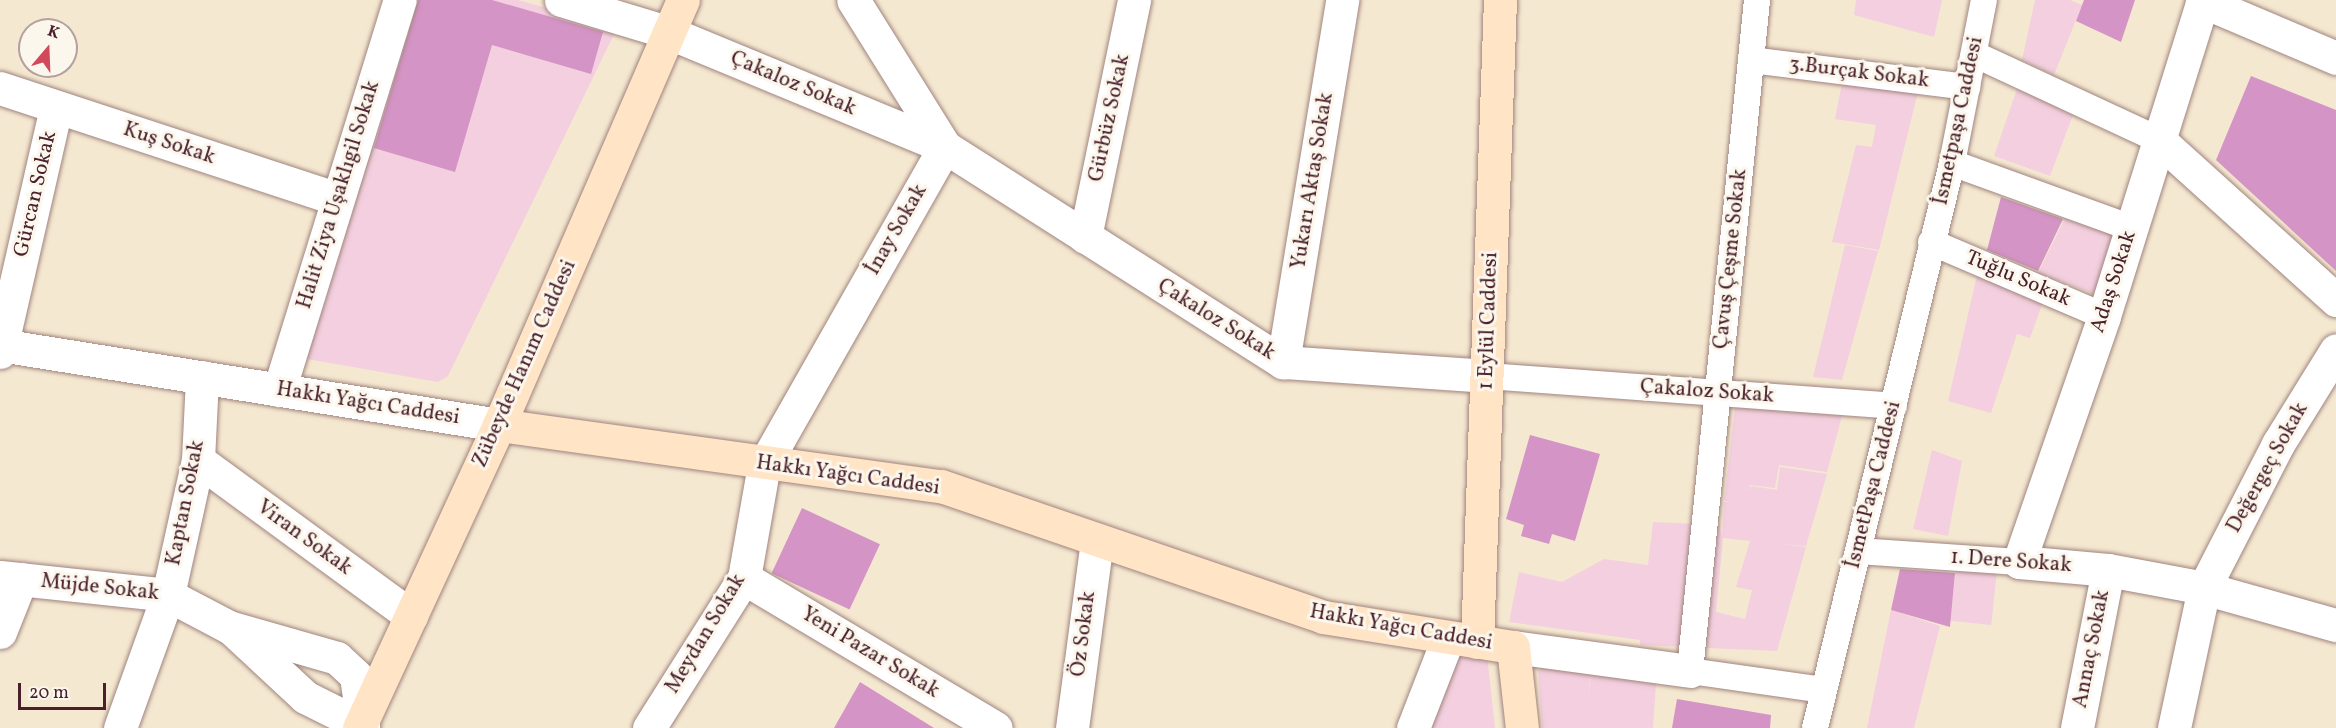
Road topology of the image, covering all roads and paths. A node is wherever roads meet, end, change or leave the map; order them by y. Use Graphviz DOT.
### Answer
graph roads {
  1 [pos="399,0"];
  2 [pos="561,0"];
  3 [pos="683,0"];
  4 [pos="853,0"];
  5 [pos="1134,0"];
  6 [pos="1342,0"];
  7 [pos="1500,0"];
  8 [pos="1757,0"];
  9 [pos="1984,0"];
  10 [pos="2201,0"];
  11 [pos="670,33"];
  12 [pos="1974,54"];
  13 [pos="2336,58"];
  14 [pos="1751,60"];
  15 [pos="1967,87"];
  16 [pos="0,88"];
  17 [pos="56,107"];
  18 [pos="2159,140"];
  19 [pos="945,147"];
  20 [pos="1952,163"];
  21 [pos="337,200"];
  22 [pos="2132,228"];
  23 [pos="1085,237"];
  24 [pos="1931,242"];
  25 [pos="2336,300"];
  26 [pos="2104,316"];
  27 [pos="0,348"];
  28 [pos="2336,350"];
  29 [pos="1283,362"];
  30 [pos="1487,376"];
  31 [pos="202,377"];
  32 [pos="279,390"];
  33 [pos="1717,393"];
  34 [pos="1894,406"];
  35 [pos="499,425"];
  36 [pos="198,460"];
  37 [pos="764,465"];
  38 [pos="1096,541"];
  39 [pos="1858,551"];
  40 [pos="2019,562"];
  41 [pos="2108,570"];
  42 [pos="10,578"];
  43 [pos="744,578"];
  44 [pos="2204,588"];
  45 [pos="168,595"];
  46 [pos="411,616"];
  47 [pos="2336,625"];
  48 [pos="229,627"];
  49 [pos="0,632"];
  50 [pos="1462,640"];
  51 [pos="1513,647"];
  52 [pos="1690,671"];
  53 [pos="1823,690"];
  54 [pos="120,728"];
  55 [pos="363,728"];
  56 [pos="649,728"];
  57 [pos="996,728"];
  58 [pos="1072,728"];
  59 [pos="1413,728"];
  60 [pos="1522,728"];
  61 [pos="1815,728"];
  62 [pos="2077,728"];
  63 [pos="2174,728"];
  1 -- 21 [label="street, Halit Ziya Uşaklıgil Sokak"];
  2 -- 11 [label="street, Çakaloz Sokak"];
  3 -- 11 [label="main road, Zübeyde Hanım Caddesi"];
  4 -- 19 [label="street"];
  5 -- 23 [label="street, Gürbüz Sokak"];
  6 -- 29 [label="street, Yukarı Aktaş Sokak"];
  7 -- 30 [label="main road, 1 Eylül Caddesi"];
  8 -- 14 [label="street, Çavuş Çeşme Sokak"];
  9 -- 12 [label="street, İsmetpaşa Caddesi"];
  10 -- 13 [label="street"];
  10 -- 18 [label="street, Adaş Sokak"];
  11 -- 19 [label="street, Çakaloz Sokak"];
  11 -- 35 [label="main road, Zübeyde Hanım Caddesi"];
  12 -- 15 [label="street, İsmetpaşa Caddesi"];
  12 -- 18 [label="street"];
  14 -- 15 [label="street, 3.Burçak Sokak"];
  14 -- 33 [label="street, Çavuş Çeşme Sokak"];
  15 -- 20 [label="street, İsmetpaşa Caddesi"];
  16 -- 17 [label="street, Kuş Sokak"];
  17 -- 21 [label="street, Kuş Sokak"];
  17 -- 27 [label="street, Gürcan Sokak"];
  18 -- 22 [label="street, Adaş Sokak"];
  18 -- 25 [label="street"];
  19 -- 23 [label="street, Çakaloz Sokak"];
  19 -- 37 [label="street, İnay Sokak"];
  20 -- 22 [label="street"];
  20 -- 24 [label="street, İsmetpaşa Caddesi"];
  21 -- 32 [label="street, Halit Ziya Uşaklıgil Sokak"];
  22 -- 26 [label="street, Adaş Sokak"];
  23 -- 29 [label="street, Çakaloz Sokak"];
  24 -- 26 [label="street, Tuğlu Sokak"];
  24 -- 34 [label="street, İsmetPaşa Caddesi"];
  26 -- 40 [label="street, Adaş Sokak"];
  27 -- 31 [label="street, Hakkı Yağcı Caddesi"];
  28 -- 44 [label="street, Değergeç Sokak"];
  29 -- 30 [label="street, Çakaloz Sokak"];
  30 -- 33 [label="street, Çakaloz Sokak"];
  30 -- 50 [label="main road, 1 Eylül Caddesi"];
  31 -- 32 [label="street, Hakkı Yağcı Caddesi"];
  31 -- 36 [label="street, Kaptan Sokak"];
  32 -- 35 [label="street, Hakkı Yağcı Caddesi"];
  33 -- 34 [label="street, Çakaloz Sokak"];
  33 -- 52 [label="street, Çavuş Çeşme Sokak"];
  34 -- 39 [label="street, İsmetPaşa Caddesi"];
  35 -- 37 [label="main road, Hakkı Yağcı Caddesi"];
  35 -- 46 [label="main road, Zübeyde Hanım Caddesi"];
  36 -- 45 [label="street, Kaptan Sokak"];
  36 -- 46 [label="street, Viran Sokak"];
  37 -- 38 [label="main road, Hakkı Yağcı Caddesi"];
  37 -- 43 [label="street, Meydan Sokak"];
  38 -- 50 [label="main road, Hakkı Yağcı Caddesi"];
  38 -- 58 [label="street, Öz Sokak"];
  39 -- 40 [label="street, 1. Dere Sokak"];
  39 -- 53 [label="street, İsmetPaşa Caddesi"];
  40 -- 41 [label="street, 1. Dere Sokak"];
  41 -- 44 [label="street, 1. Dere Sokak"];
  41 -- 62 [label="street, Annaç Sokak"];
  42 -- 45 [label="street, Müjde Sokak"];
  42 -- 49 [label="street"];
  43 -- 56 [label="street, Meydan Sokak"];
  43 -- 57 [label="street, Yeni Pazar Sokak"];
  44 -- 47 [label="street, 1. Dere Sokak"];
  44 -- 63 [label="street, Değergeç Sokak"];
  45 -- 48 [label="street, Müjde Sokak"];
  45 -- 54 [label="street, Kaptan Sokak"];
  46 -- 55 [label="main road, Zübeyde Hanım Caddesi"];
  48 -- 55 [label="street"];
  48 -- 55 [label="street"];
  50 -- 51 [label="main road, Hakkı Yağcı Caddesi"];
  50 -- 59 [label="street"];
  51 -- 52 [label="street, Hakkı Yağcı Caddesi"];
  51 -- 60 [label="main road"];
  52 -- 53 [label="street, Hakkı Yağcı Caddesi"];
  53 -- 61 [label="street, İsmetPaşa Caddesi"];
}
